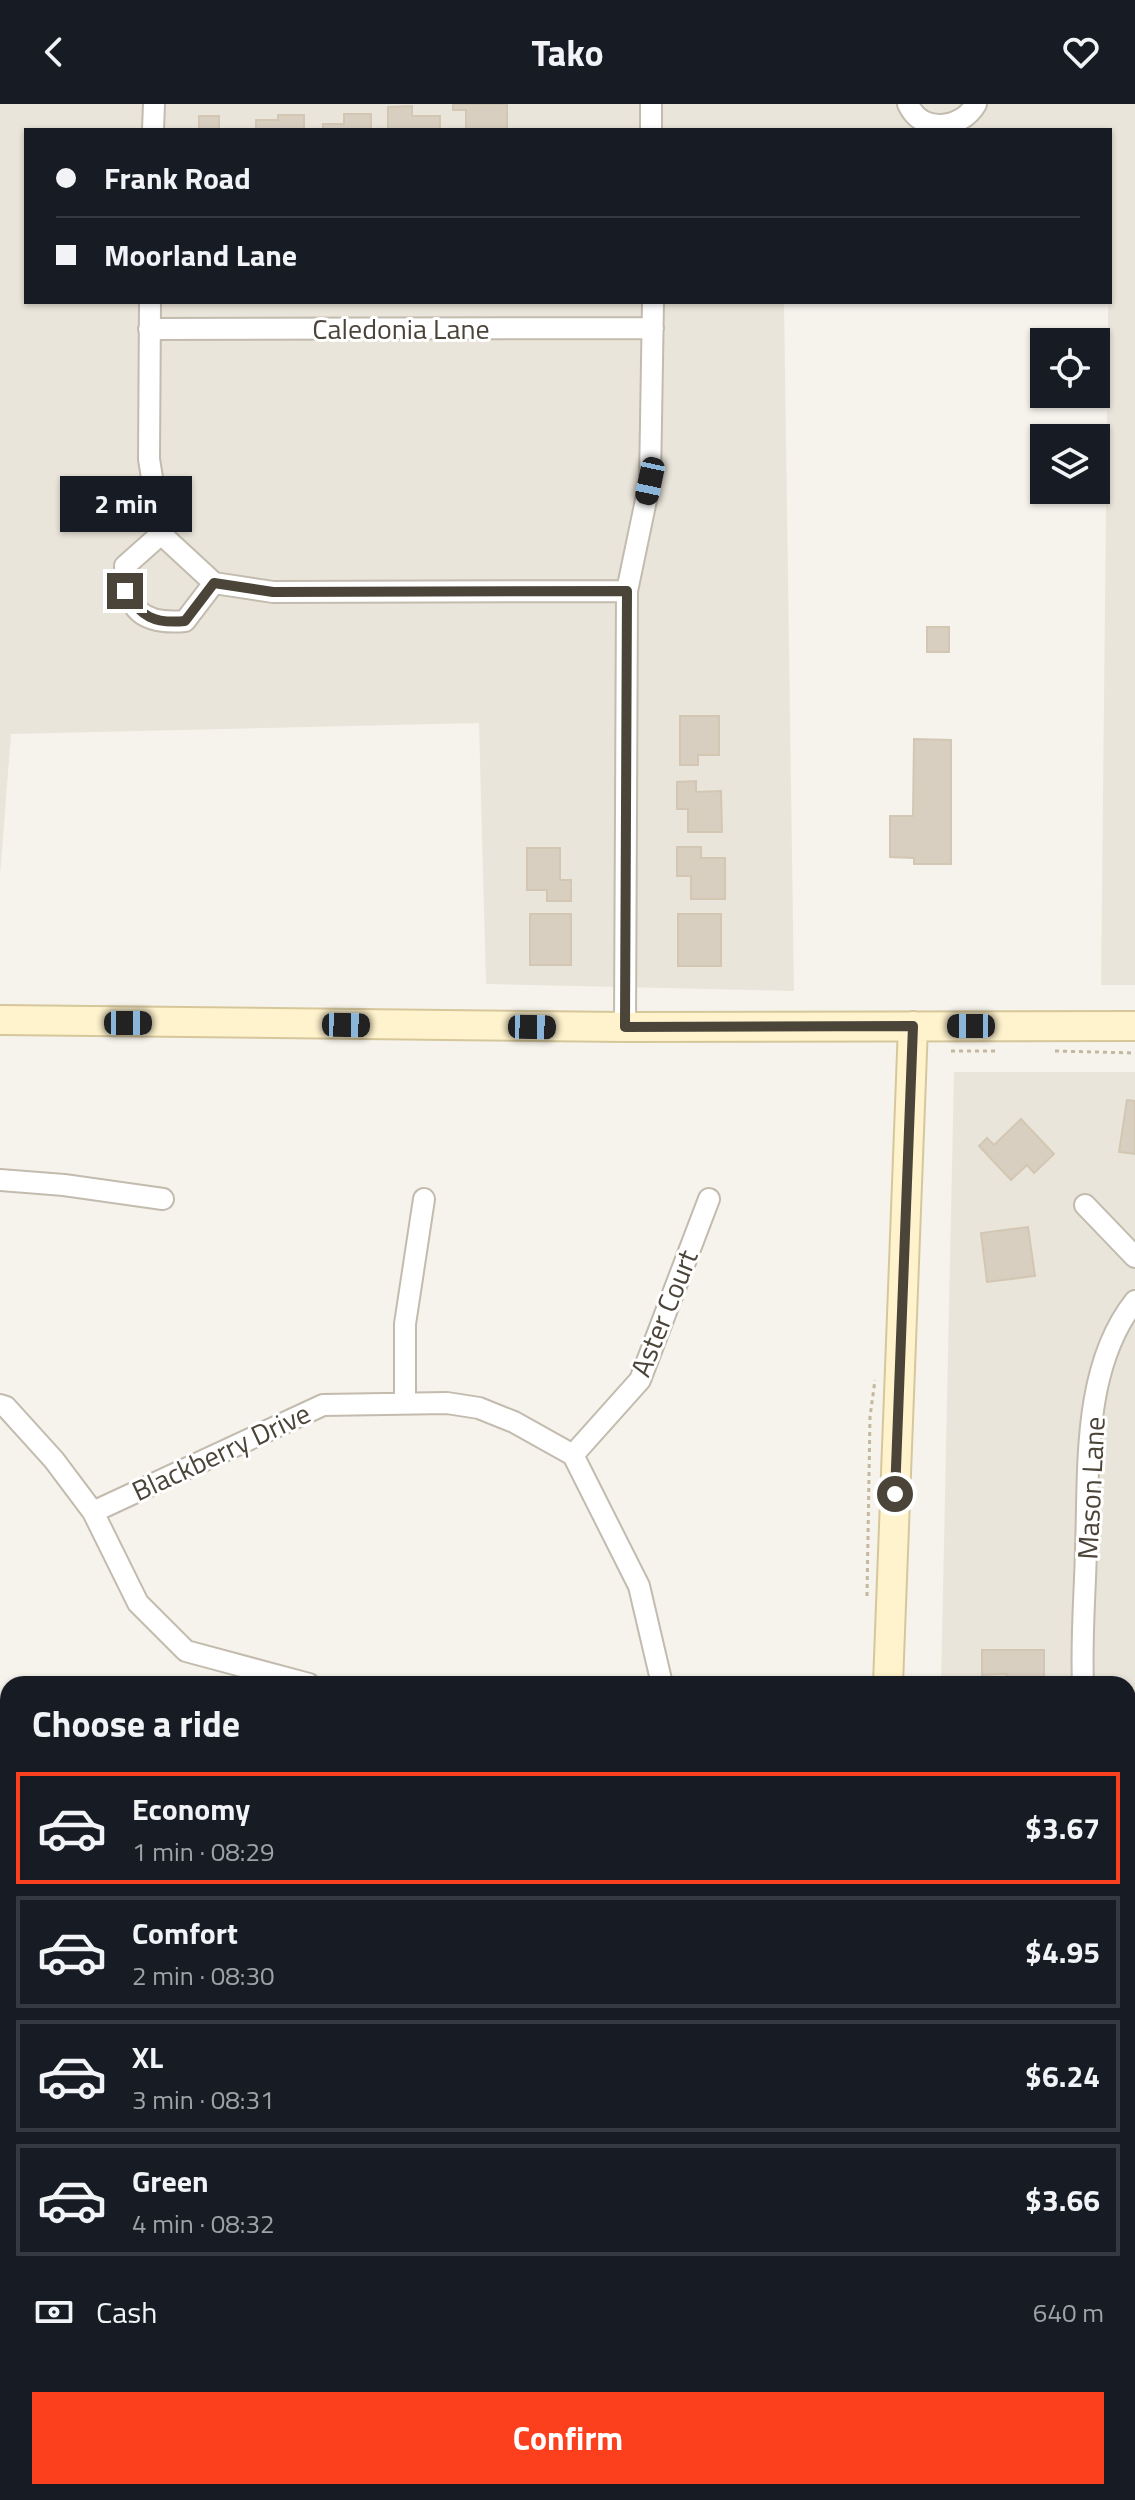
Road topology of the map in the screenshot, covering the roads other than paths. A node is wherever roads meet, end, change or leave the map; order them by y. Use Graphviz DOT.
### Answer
graph roads {
  1 [pos="154,104"];
  2 [pos="651,104"];
  3 [pos="908,104"];
  4 [pos="976,104"];
  5 [pos="153,128"];
  6 [pos="651,128"];
  7 [pos="150,304"];
  8 [pos="653,304"];
  9 [pos="653,328"];
  10 [pos="149,329"];
  11 [pos="161,534"];
  12 [pos="214,583"];
  13 [pos="627,591"];
  14 [pos="0,1020"];
  15 [pos="913,1026"];
  16 [pos="1135,1026"];
  17 [pos="625,1027"];
  18 [pos="0,1180"];
  19 [pos="163,1199"];
  20 [pos="424,1199"];
  21 [pos="709,1199"];
  22 [pos="1085,1205"];
  23 [pos="1135,1257"];
  24 [pos="1135,1301"];
  25 [pos="405,1403"];
  26 [pos="0,1405"];
  27 [pos="573,1455"];
  28 [pos="93,1512"];
  29 [pos="279,1676"];
  30 [pos="660,1676"];
  31 [pos="888,1676"];
  32 [pos="1083,1676"];
  1 -- 5 [label="street"];
  2 -- 6 [label="street"];
  3 -- 4 [label="street"];
  7 -- 10 [label="street"];
  8 -- 9 [label="street"];
  9 -- 10 [label="street, Caledonia Lane"];
  9 -- 13 [label="street"];
  10 -- 11 [label="street"];
  11 -- 12 [label="street"];
  11 -- 12 [label="street"];
  12 -- 13 [label="street"];
  13 -- 17 [label="street"];
  14 -- 17 [label="street"];
  15 -- 16 [label="street"];
  15 -- 17 [label="street"];
  15 -- 31 [label="street"];
  18 -- 19 [label="street"];
  20 -- 25 [label="street"];
  21 -- 27 [label="street, Aster Court"];
  22 -- 23 [label="street"];
  24 -- 32 [label="street, Mason Lane"];
  25 -- 27 [label="street, Blackberry Drive"];
  25 -- 28 [label="street, Blackberry Drive"];
  26 -- 28 [label="street"];
  27 -- 30 [label="street"];
  28 -- 29 [label="street"];
}
